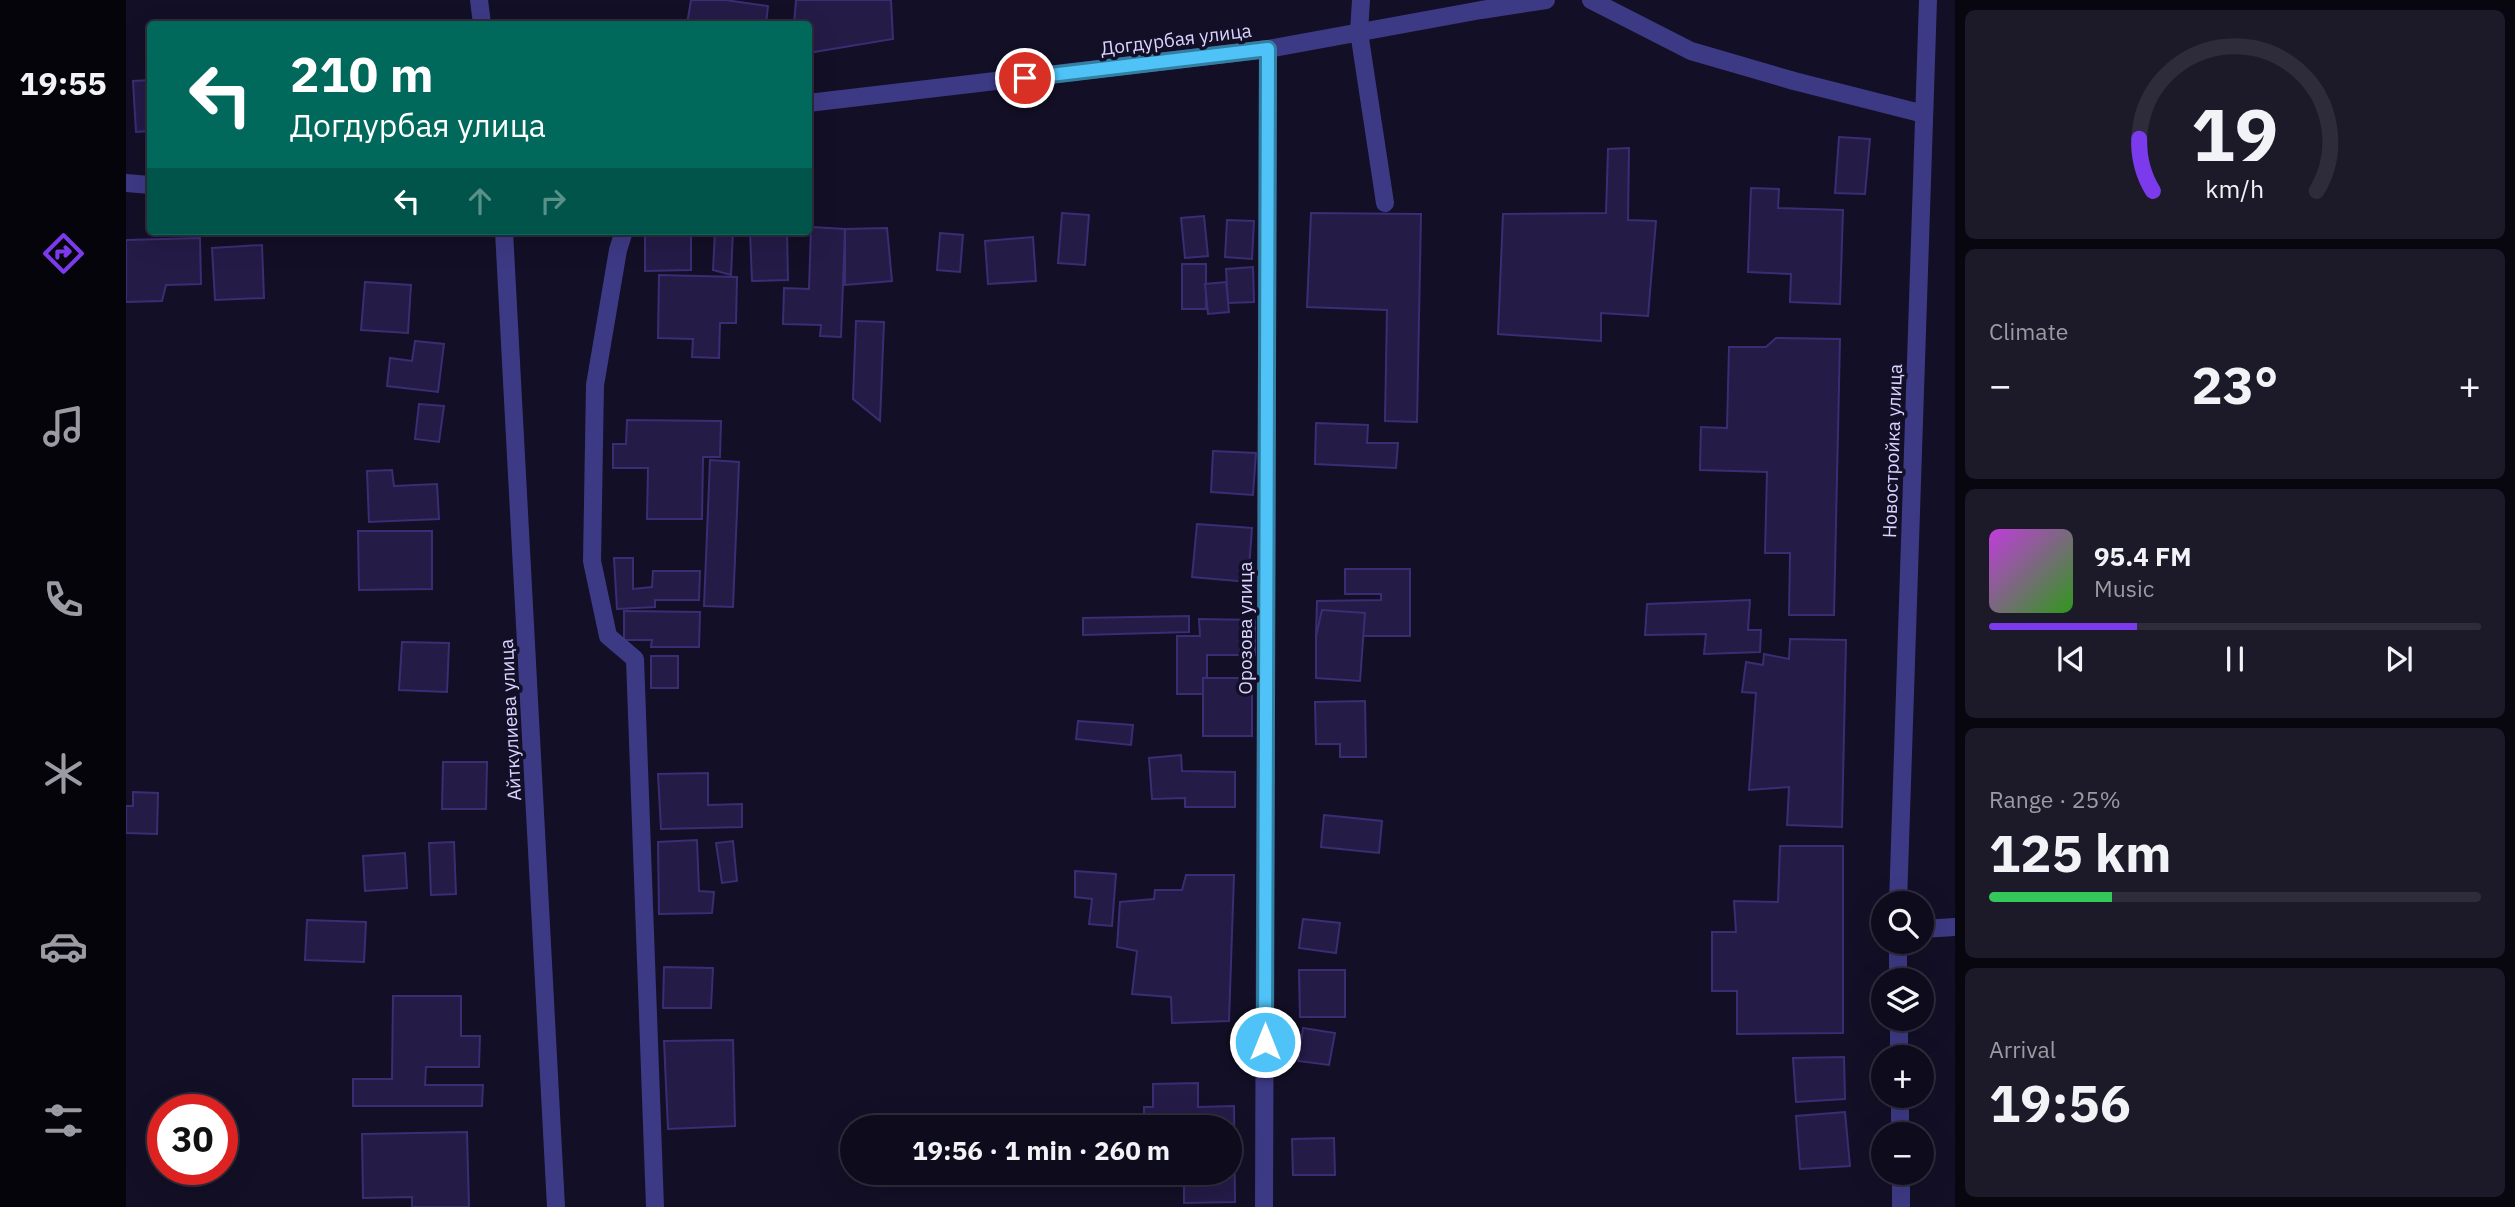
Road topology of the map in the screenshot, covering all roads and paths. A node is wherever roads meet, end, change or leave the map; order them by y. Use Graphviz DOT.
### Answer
graph roads {
  1 [pos="479,0"];
  2 [pos="1361,0"];
  3 [pos="1546,0"];
  4 [pos="1591,0"];
  5 [pos="1928,0"];
  6 [pos="1475,5"];
  7 [pos="482,21"];
  8 [pos="1359,32"];
  9 [pos="1268,49"];
  10 [pos="812,103"];
  11 [pos="1924,114"];
  12 [pos="126,183"];
  13 [pos="147,185"];
  14 [pos="1385,203"];
  15 [pos="504,235"];
  16 [pos="623,235"];
  17 [pos="1898,891"];
  18 [pos="1955,927"];
  19 [pos="1934,928"];
  20 [pos="1900,1185"];
  21 [pos="556,1207"];
  22 [pos="655,1207"];
  23 [pos="1264,1207"];
  24 [pos="1901,1207"];
  1 -- 7 [label="street"];
  2 -- 8 [label="street"];
  3 -- 6 [label="street, Догдурбая улица"];
  4 -- 11 [label="street"];
  5 -- 11 [label="street, Новостройка улица"];
  6 -- 8 [label="street, Догдурбая улица"];
  8 -- 9 [label="street, Догдурбая улица"];
  8 -- 14 [label="street"];
  9 -- 10 [label="street, Догдурбая улица"];
  9 -- 23 [label="street, Орозова улица"];
  11 -- 17 [label="street, Новостройка улица"];
  12 -- 13 [label="street"];
  15 -- 21 [label="street, Айткулиева улица"];
  16 -- 22 [label="street"];
  18 -- 19 [label="street"];
  20 -- 24 [label="street"];
}
